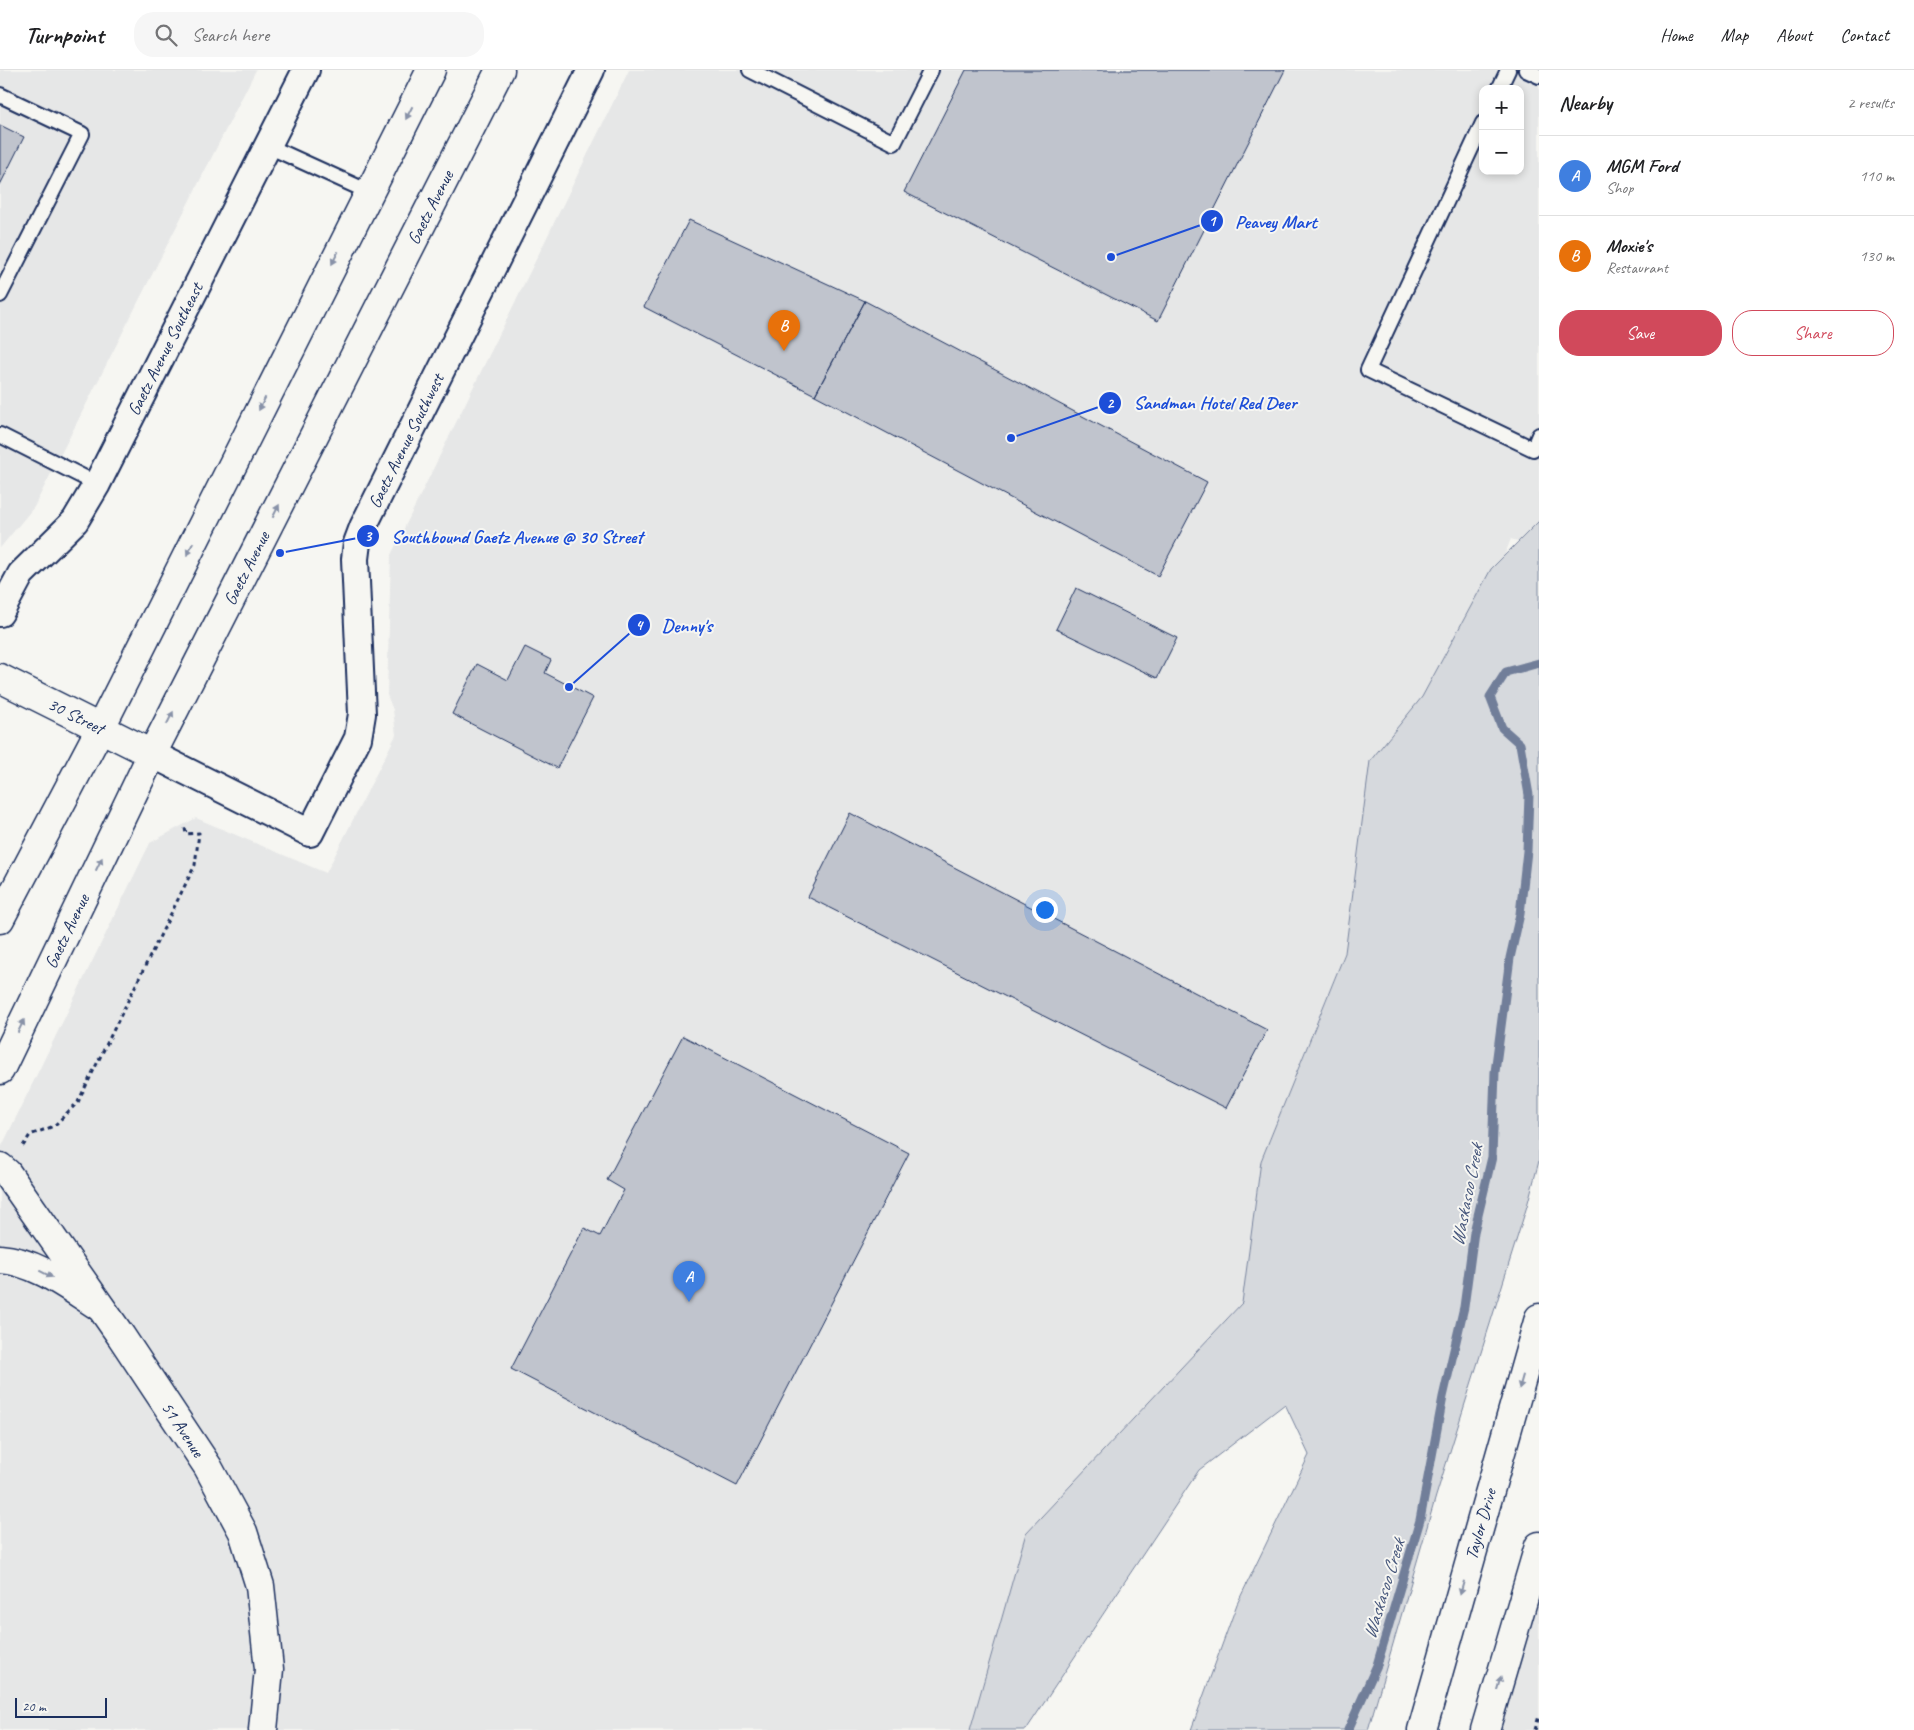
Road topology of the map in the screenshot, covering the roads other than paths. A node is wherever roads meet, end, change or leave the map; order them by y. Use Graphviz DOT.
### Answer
graph roads {
  1 [pos="306,70"];
  2 [pos="431,70"];
  3 [pos="500,70"];
  4 [pos="591,70"];
  5 [pos="750,70"];
  6 [pos="931,70"];
  7 [pos="1508,70"];
  8 [pos="1526,70"];
  9 [pos="1539,76"];
  10 [pos="1501,85"];
  11 [pos="0,95"];
  12 [pos="1480,130"];
  13 [pos="268,146"];
  14 [pos="369,192"];
  15 [pos="0,295"];
  16 [pos="0,435"];
  17 [pos="1539,435"];
  18 [pos="96,484"];
  19 [pos="0,613"];
  20 [pos="0,678"];
  21 [pos="100,729"];
  22 [pos="152,754"];
  23 [pos="0,919"];
  24 [pos="0,1070"];
  25 [pos="0,1167"];
  26 [pos="0,1258"];
  27 [pos="100,1307"];
  28 [pos="1539,1318"];
  29 [pos="1539,1546"];
  30 [pos="263,1730"];
  31 [pos="1422,1730"];
  32 [pos="1485,1730"];
  1 -- 13 [label="street, Gaetz Avenue Southeast"];
  2 -- 14 [label="main road, one-way"];
  22 -- 3 [label="main road, Gaetz Avenue, one-way"];
  4 -- 22 [label="street, Gaetz Avenue Southwest"];
  5 -- 6 [label="lane"];
  7 -- 10 [label="lane"];
  8 -- 9 [label="lane"];
  11 -- 15 [label="lane"];
  12 -- 17 [label="lane"];
  13 -- 14 [label="lane"];
  13 -- 18 [label="street, Gaetz Avenue Southeast"];
  14 -- 21 [label="main road, one-way"];
  16 -- 18 [label="lane"];
  18 -- 19 [label="street, Gaetz Avenue Southeast"];
  20 -- 21 [label="main road, 30 Street"];
  21 -- 22 [label="main road, 30 Street"];
  21 -- 23 [label="main road"];
  24 -- 22 [label="main road, Gaetz Avenue, one-way"];
  25 -- 27 [label="main road, 51 Avenue"];
  26 -- 27 [label="main road, one-way"];
  27 -- 30 [label="main road, 51 Avenue"];
  28 -- 31 [label="main road, Taylor Drive, one-way"];
  32 -- 29 [label="main road, one-way"];
}
